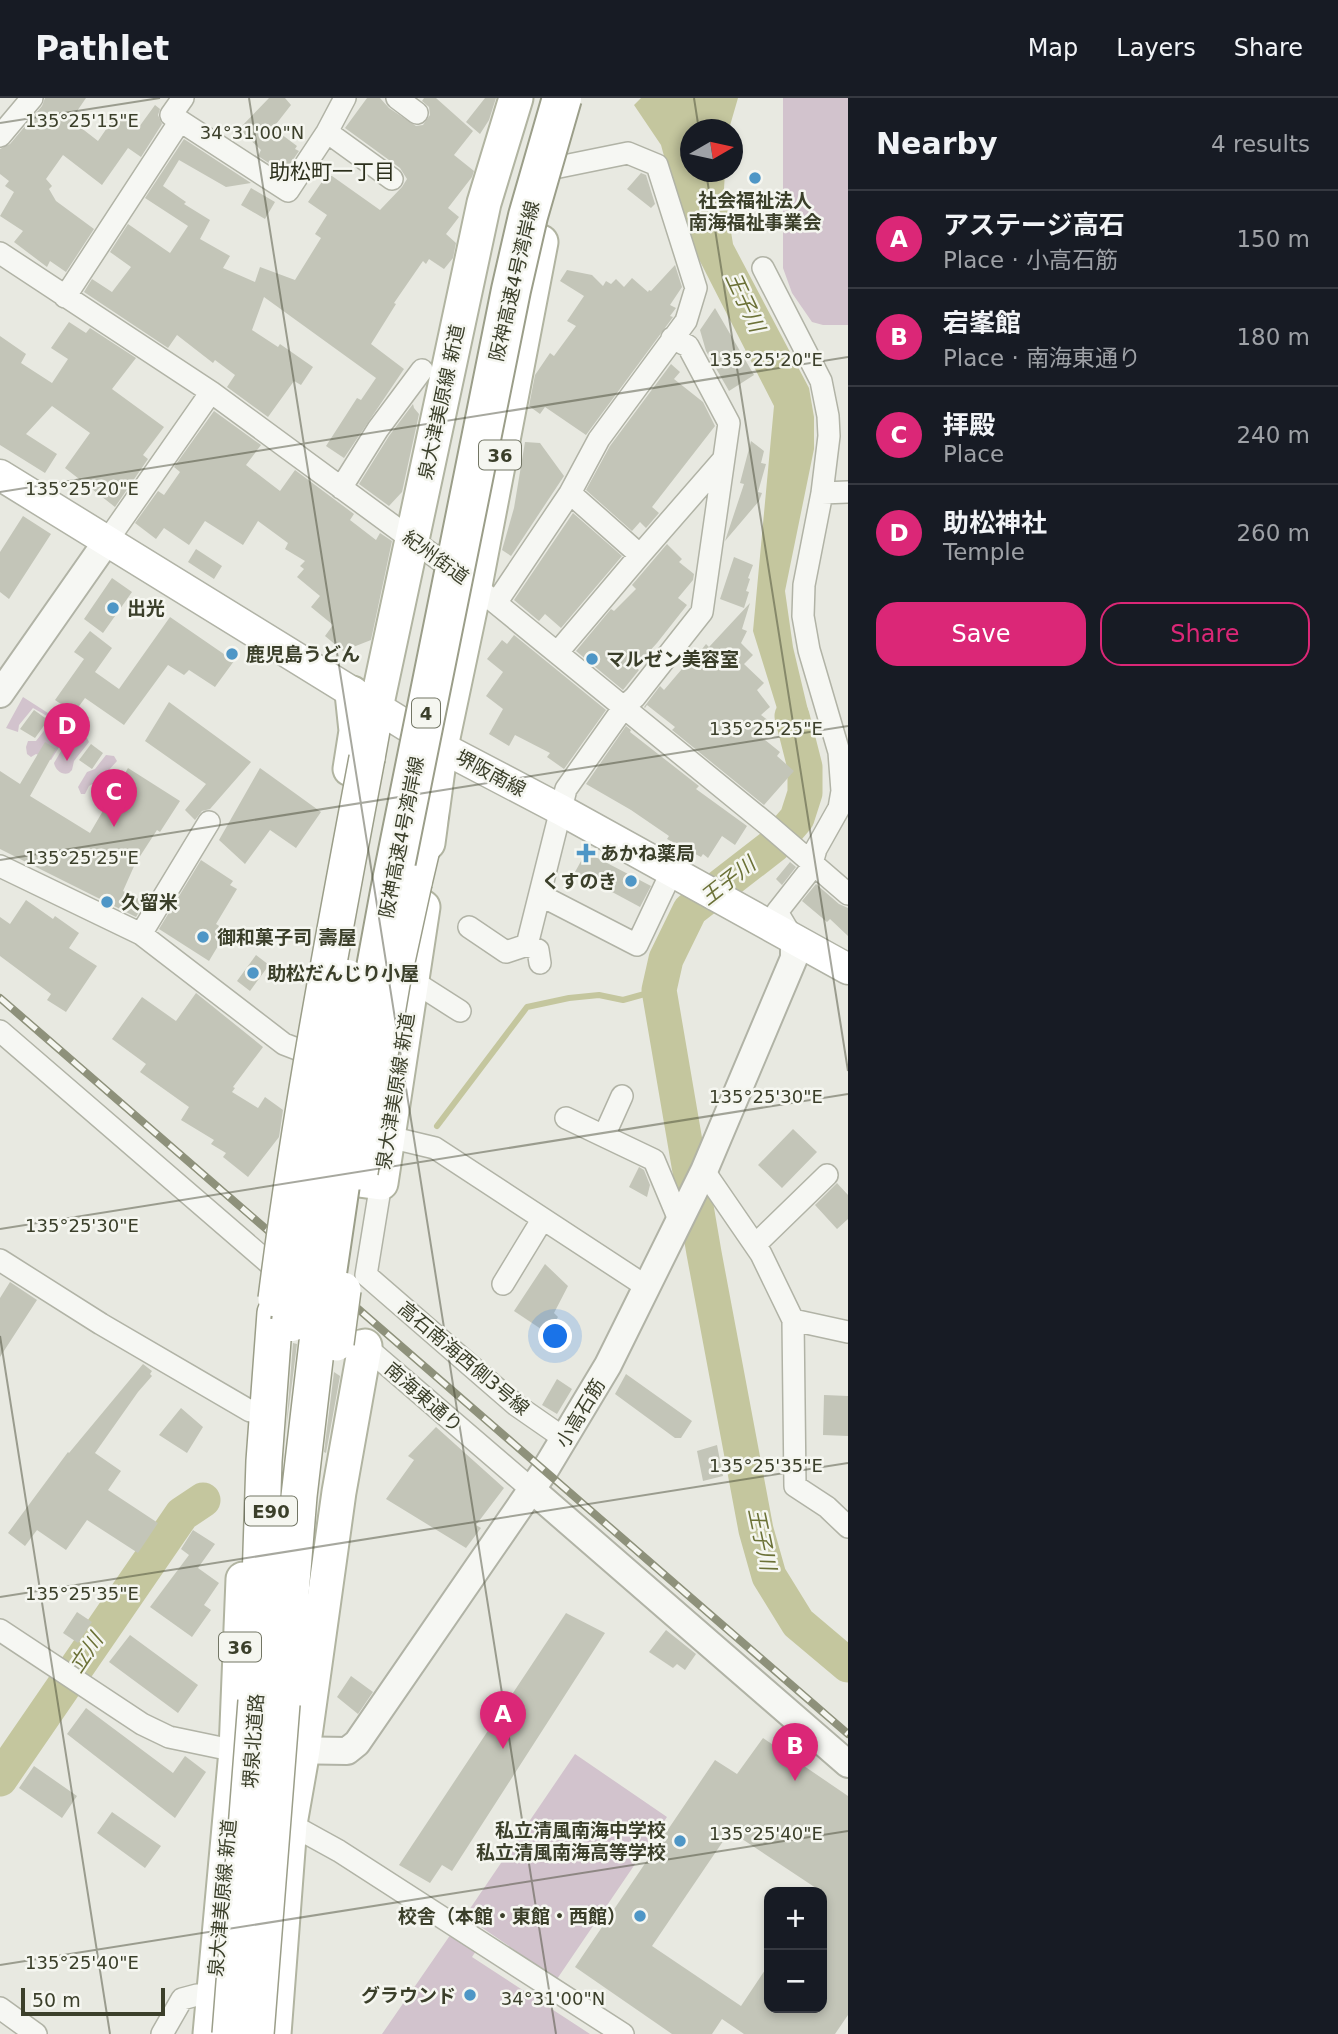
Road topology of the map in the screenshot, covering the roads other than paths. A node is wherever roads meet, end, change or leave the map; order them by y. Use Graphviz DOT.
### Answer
graph roads {
  1 [pos="33,98"];
  2 [pos="183,98"];
  3 [pos="345,98"];
  4 [pos="397,98"];
  5 [pos="516,98"];
  6 [pos="534,98"];
  7 [pos="562,98"];
  8 [pos="579,98"];
  9 [pos="417,113"];
  10 [pos="180,121"];
  11 [pos="327,132"];
  12 [pos="0,136"];
  13 [pos="559,167"];
  14 [pos="392,179"];
  15 [pos="0,253"];
  16 [pos="763,268"];
  17 [pos="65,297"];
  18 [pos="672,338"];
  19 [pos="422,370"];
  20 [pos="211,392"];
  21 [pos="722,461"];
  22 [pos="0,475"];
  23 [pos="341,488"];
  24 [pos="822,492"];
  25 [pos="848,492"];
  26 [pos="570,493"];
  27 [pos="412,539"];
  28 [pos="107,541"];
  29 [pos="639,555"];
  30 [pos="485,594"];
  31 [pos="557,653"];
  32 [pos="1,691"];
  33 [pos="364,701"];
  34 [pos="624,707"];
  35 [pos="441,747"];
  36 [pos="561,810"];
  37 [pos="430,815"];
  38 [pos="209,822"];
  39 [pos="805,856"];
  40 [pos="0,866"];
  41 [pos="682,877"];
  42 [pos="848,894"];
  43 [pos="540,895"];
  44 [pos="469,927"];
  45 [pos="141,934"];
  46 [pos="794,939"];
  47 [pos="527,945"];
  48 [pos="540,963"];
  49 [pos="848,969"];
  50 [pos="412,981"];
  51 [pos="460,1011"];
  52 [pos="0,1031"];
  53 [pos="297,1049"];
  54 [pos="622,1096"];
  55 [pos="566,1118"];
  56 [pos="604,1136"];
  57 [pos="388,1137"];
  58 [pos="704,1171"];
  59 [pos="827,1175"];
  60 [pos="380,1183"];
  61 [pos="542,1220"];
  62 [pos="680,1222"];
  63 [pos="755,1245"];
  64 [pos="264,1259"];
  65 [pos="0,1261"];
  66 [pos="503,1284"];
  67 [pos="647,1287"];
  68 [pos="793,1320"];
  69 [pos="304,1328"];
  70 [pos="848,1332"];
  71 [pos="365,1346"];
  72 [pos="250,1411"];
  73 [pos="565,1439"];
  74 [pos="530,1488"];
  75 [pos="848,1527"];
  76 [pos="0,1630"];
  77 [pos="269,1702"];
  78 [pos="303,1750"];
  79 [pos="236,1751"];
  80 [pos="848,1764"];
  81 [pos="290,1825"];
  82 [pos="213,1997"];
  83 [pos="0,2008"];
  84 [pos="36,2034"];
  85 [pos="162,2034"];
  86 [pos="210,2034"];
  87 [pos="230,2034"];
  88 [pos="256,2034"];
  89 [pos="274,2034"];
  90 [pos="623,2034"];
  1 -- 12 [label="street"];
  2 -- 10 [label="street"];
  3 -- 11 [label="street"];
  4 -- 9 [label="street"];
  5 -- 27 [label="main road, 泉大津美原線 新道"];
  6 -- 69 [label="highway, 阪神高速4号湾岸線 / 4, bridge"];
  7 -- 69 [label="highway, 阪神高速4号湾岸線 / 4, bridge"];
  8 -- 13 [label="main road, 泉大津美原線 新道 / 36"];
  10 -- 11 [label="street"];
  10 -- 17 [label="street"];
  11 -- 14 [label="street"];
  13 -- 18 [label="street"];
  13 -- 30 [label="main road, 泉大津美原線 新道 / 36"];
  15 -- 17 [label="street, 紀州街道"];
  16 -- 24 [label="street"];
  17 -- 20 [label="street, 紀州街道"];
  18 -- 21 [label="street"];
  18 -- 26 [label="street"];
  19 -- 23 [label="street"];
  20 -- 23 [label="street, 紀州街道"];
  20 -- 28 [label="street"];
  21 -- 29 [label="street"];
  21 -- 34 [label="street"];
  22 -- 28 [label="main road, 堺阪南線"];
  23 -- 27 [label="street, 紀州街道"];
  24 -- 25 [label="street"];
  24 -- 39 [label="street"];
  26 -- 29 [label="street"];
  26 -- 30 [label="street"];
  27 -- 30 [label="street, 紀州街道"];
  27 -- 33 [label="main road, 泉大津美原線 新道"];
  28 -- 32 [label="street"];
  28 -- 33 [label="main road, 堺阪南線"];
  29 -- 31 [label="street"];
  30 -- 31 [label="street, 紀州街道"];
  30 -- 35 [label="main road, 泉大津美原線 新道 / 36"];
  31 -- 34 [label="street, 紀州街道"];
  33 -- 35 [label="main road, 堺阪南線"];
  33 -- 53 [label="main road, 泉大津美原線 新道"];
  33 -- 77 [label="highway, bridge"];
  34 -- 36 [label="street"];
  34 -- 39 [label="street, 紀州街道"];
  35 -- 36 [label="main road, 堺阪南線"];
  35 -- 37 [label="main road, 泉大津美原線 新道 / 36"];
  36 -- 41 [label="main road, 堺阪南線"];
  36 -- 43 [label="street"];
  37 -- 50 [label="main road, 泉大津美原線 新道 / 36"];
  37 -- 77 [label="highway, bridge"];
  38 -- 45 [label="street"];
  39 -- 42 [label="street, 紀州街道"];
  39 -- 46 [label="street"];
  40 -- 45 [label="street"];
  41 -- 43 [label="street"];
  41 -- 46 [label="main road, 堺阪南線"];
  43 -- 47 [label="street"];
  44 -- 47 [label="street"];
  45 -- 53 [label="street"];
  46 -- 49 [label="main road, 堺阪南線"];
  46 -- 58 [label="street, 小高石筋"];
  47 -- 48 [label="street"];
  50 -- 51 [label="street"];
  50 -- 57 [label="main road, 泉大津美原線 新道 / 36"];
  52 -- 64 [label="street, 南海東通り"];
  53 -- 60 [label="main road, 泉大津美原線 新道"];
  54 -- 56 [label="street"];
  55 -- 56 [label="street"];
  56 -- 62 [label="street"];
  57 -- 60 [label="main road, 泉大津美原線 新道 / 36"];
  57 -- 61 [label="street"];
  58 -- 62 [label="street, 小高石筋"];
  58 -- 63 [label="street"];
  59 -- 63 [label="street"];
  60 -- 73 [label="street, 高石南海西側3号線"];
  61 -- 66 [label="street"];
  61 -- 67 [label="street"];
  62 -- 67 [label="street, 小高石筋"];
  63 -- 68 [label="street"];
  64 -- 71 [label="street, 南海東通り"];
  64 -- 72 [label="main road, 泉大津美原線 新道 / 36"];
  65 -- 72 [label="street"];
  67 -- 73 [label="street, 小高石筋"];
  68 -- 70 [label="street"];
  68 -- 75 [label="street"];
  69 -- 77 [label="highway, 堺泉北道路 / E90"];
  71 -- 74 [label="street, 南海東通り"];
  71 -- 78 [label="main road"];
  72 -- 79 [label="main road, 泉大津美原線 新道 / 36"];
  73 -- 74 [label="street, 小高石筋"];
  74 -- 78 [label="street, 小高石筋"];
  74 -- 80 [label="street, 南海東通り"];
  76 -- 79 [label="street"];
  77 -- 87 [label="highway, 堺泉北道路 / E90, bridge"];
  77 -- 88 [label="highway, 堺泉北道路 / E90, bridge"];
  78 -- 79 [label="street, 小高石筋"];
  78 -- 81 [label="main road"];
  79 -- 82 [label="main road, 泉大津美原線 新道 / 36"];
  81 -- 89 [label="main road"];
  81 -- 90 [label="street"];
  82 -- 85 [label="street"];
  82 -- 86 [label="main road, 泉大津美原線 新道 / 36"];
  83 -- 84 [label="street"];
}
